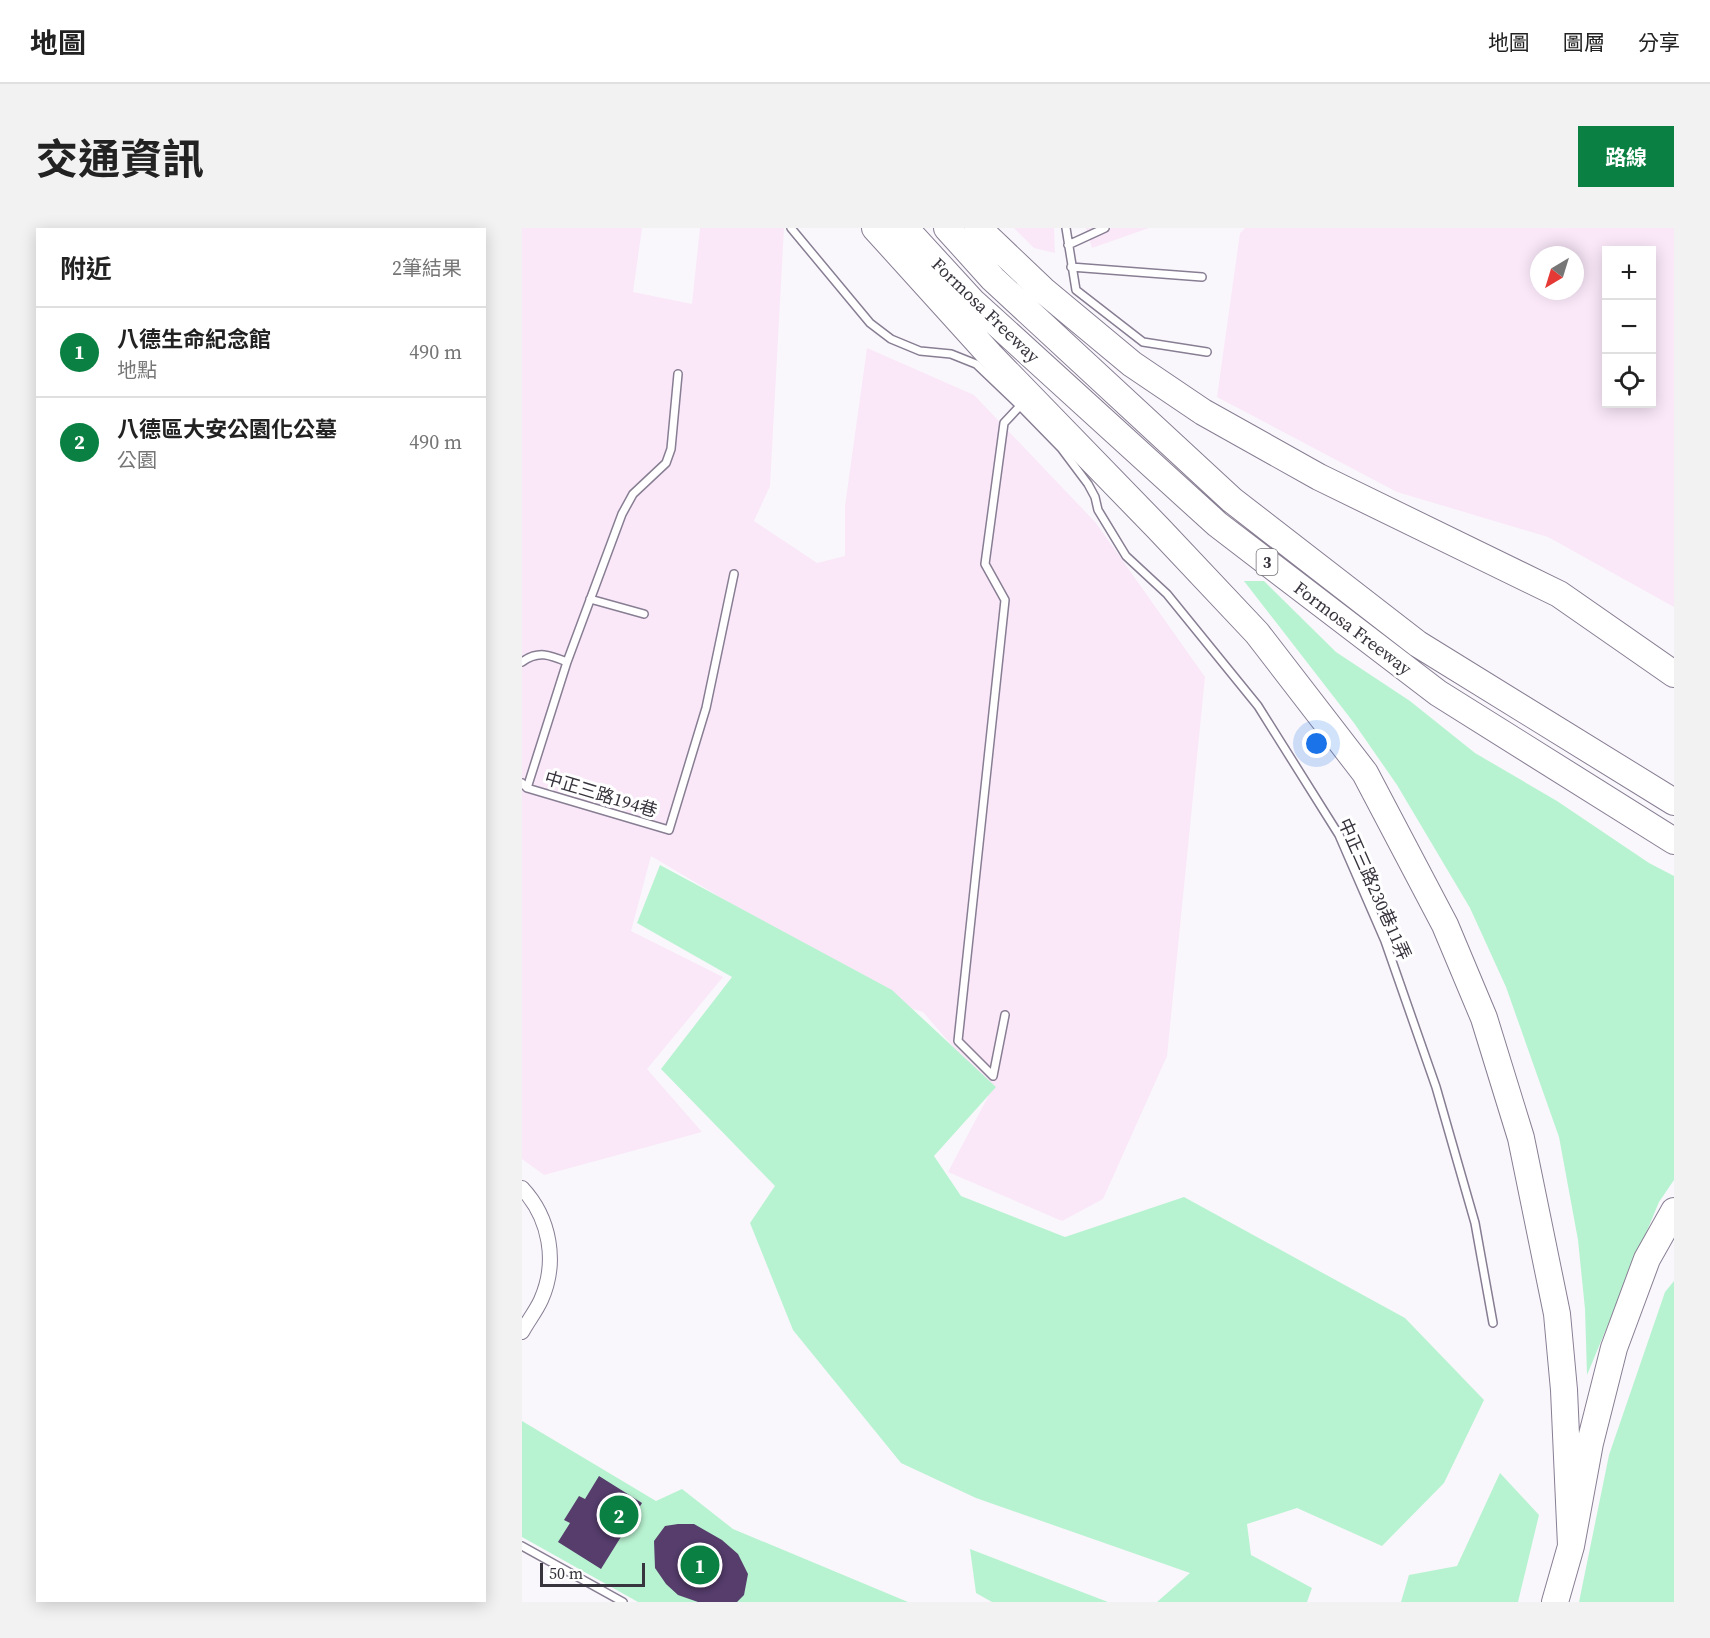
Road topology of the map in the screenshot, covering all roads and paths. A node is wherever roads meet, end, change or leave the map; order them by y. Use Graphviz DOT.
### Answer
graph roads {
  1 [pos="791,228"];
  2 [pos="875,228"];
  3 [pos="905,228"];
  4 [pos="947,228"];
  5 [pos="978,228"];
  6 [pos="1066,228"];
  7 [pos="1105,228"];
  8 [pos="1068,245"];
  9 [pos="1071,267"];
  10 [pos="1202,277"];
  11 [pos="1207,352"];
  12 [pos="678,374"];
  13 [pos="1020,406"];
  14 [pos="734,574"];
  15 [pos="590,599"];
  16 [pos="644,614"];
  17 [pos="522,662"];
  18 [pos="567,662"];
  19 [pos="1674,674"];
  20 [pos="525,785"];
  21 [pos="1674,802"];
  22 [pos="1674,841"];
  23 [pos="1005,1015"];
  24 [pos="522,1188"];
  25 [pos="1674,1212"];
  26 [pos="1493,1323"];
  27 [pos="522,1332"];
  28 [pos="522,1546"];
  29 [pos="1571,1546"];
  30 [pos="623,1602"];
  31 [pos="1556,1602"];
  1 -- 13 [label="lane, 中正三路230巷11弄"];
  2 -- 29 [label="highway"];
  3 -- 22 [label="highway, Formosa Freeway / 3"];
  4 -- 21 [label="highway, Formosa Freeway / 3"];
  5 -- 19 [label="highway"];
  6 -- 8 [label="lane"];
  7 -- 8 [label="lane"];
  8 -- 9 [label="lane"];
  9 -- 10 [label="lane"];
  9 -- 11 [label="lane"];
  12 -- 15 [label="lane, 中正三路194巷"];
  13 -- 23 [label="lane"];
  13 -- 26 [label="lane, 中正三路230巷11弄"];
  14 -- 20 [label="lane, 中正三路194巷"];
  15 -- 16 [label="lane"];
  15 -- 18 [label="lane, 中正三路194巷"];
  17 -- 18 [label="lane"];
  18 -- 20 [label="lane, 中正三路194巷"];
  24 -- 27 [label="street"];
  25 -- 29 [label="highway"];
  28 -- 30 [label="lane"];
  29 -- 31 [label="highway"];
}
